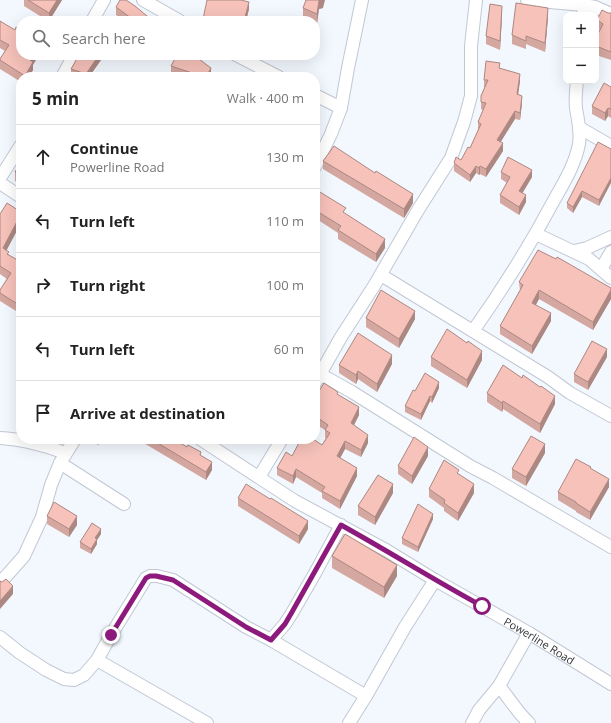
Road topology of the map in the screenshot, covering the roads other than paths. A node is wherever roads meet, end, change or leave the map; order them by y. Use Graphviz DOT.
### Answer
graph roads {
  1 [pos="104,0"];
  2 [pos="143,0"];
  3 [pos="362,0"];
  4 [pos="476,0"];
  5 [pos="527,0"];
  6 [pos="584,7"];
  7 [pos="611,14"];
  8 [pos="95,16"];
  9 [pos="171,16"];
  10 [pos="71,60"];
  11 [pos="246,60"];
  12 [pos="65,72"];
  13 [pos="269,72"];
  14 [pos="577,84"];
  15 [pos="320,98"];
  16 [pos="341,108"];
  17 [pos="580,128"];
  18 [pos="611,146"];
  19 [pos="16,153"];
  20 [pos="320,157"];
  21 [pos="0,178"];
  22 [pos="0,183"];
  23 [pos="16,194"];
  24 [pos="536,234"];
  25 [pos="611,237"];
  26 [pos="574,251"];
  27 [pos="611,252"];
  28 [pos="601,269"];
  29 [pos="381,275"];
  30 [pos="611,278"];
  31 [pos="473,331"];
  32 [pos="320,373"];
  33 [pos="320,379"];
  34 [pos="611,416"];
  35 [pos="0,438"];
  36 [pos="16,438"];
  37 [pos="39,444"];
  38 [pos="72,444"];
  39 [pos="208,444"];
  40 [pos="279,444"];
  41 [pos="63,458"];
  42 [pos="259,477"];
  43 [pos="124,504"];
  44 [pos="341,525"];
  45 [pos="611,547"];
  46 [pos="435,580"];
  47 [pos="0,583"];
  48 [pos="529,633"];
  49 [pos="0,637"];
  50 [pos="271,640"];
  51 [pos="97,660"];
  52 [pos="611,684"];
  53 [pos="499,686"];
  54 [pos="366,696"];
  55 [pos="207,723"];
  56 [pos="349,723"];
  57 [pos="472,723"];
  58 [pos="528,723"];
  1 -- 8 [label="street"];
  2 -- 9 [label="street"];
  3 -- 16 [label="street"];
  4 -- 29 [label="street"];
  5 -- 6 [label="street"];
  6 -- 7 [label="street"];
  10 -- 12 [label="street"];
  11 -- 13 [label="street"];
  14 -- 17 [label="street"];
  15 -- 16 [label="street"];
  16 -- 20 [label="street"];
  17 -- 18 [label="street"];
  17 -- 24 [label="street"];
  19 -- 21 [label="street"];
  22 -- 23 [label="street"];
  24 -- 26 [label="street"];
  24 -- 31 [label="street"];
  25 -- 26 [label="street"];
  26 -- 28 [label="street"];
  27 -- 28 [label="street"];
  28 -- 30 [label="street"];
  29 -- 31 [label="street"];
  29 -- 32 [label="street"];
  31 -- 34 [label="street"];
  33 -- 45 [label="street"];
  35 -- 36 [label="street"];
  37 -- 41 [label="street"];
  38 -- 41 [label="street"];
  39 -- 42 [label="street, Powerline Road"];
  40 -- 42 [label="street"];
  41 -- 43 [label="street"];
  41 -- 47 [label="street"];
  42 -- 44 [label="street, Powerline Road"];
  44 -- 46 [label="street, Powerline Road"];
  44 -- 50 [label="street"];
  46 -- 48 [label="street, Powerline Road"];
  46 -- 54 [label="street"];
  48 -- 52 [label="street, Powerline Road"];
  48 -- 53 [label="street"];
  49 -- 51 [label="street"];
  50 -- 51 [label="street"];
  50 -- 54 [label="street"];
  51 -- 55 [label="street"];
  53 -- 57 [label="street"];
  53 -- 58 [label="street"];
  54 -- 56 [label="street"];
}
